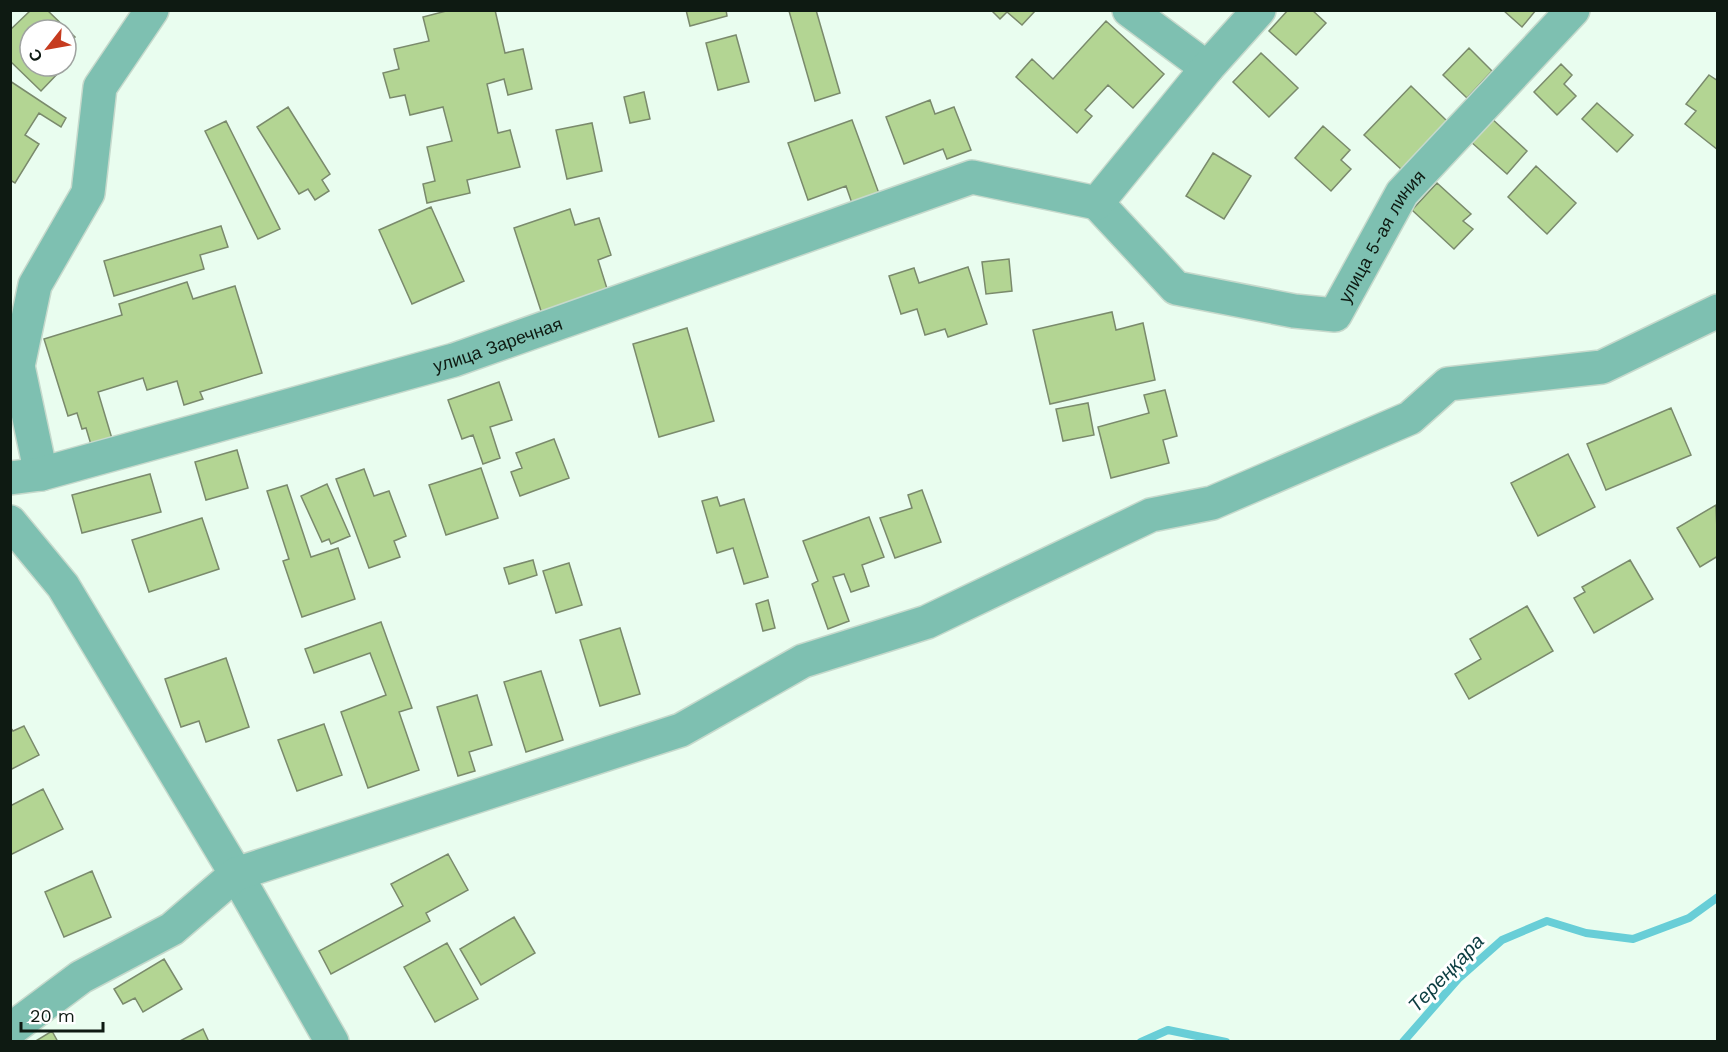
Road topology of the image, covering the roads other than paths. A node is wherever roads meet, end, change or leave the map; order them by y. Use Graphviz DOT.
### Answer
graph roads {
  1 [pos="152,10"];
  2 [pos="1129,10"];
  3 [pos="1259,10"];
  4 [pos="1573,10"];
  5 [pos="1207,68"];
  6 [pos="1097,203"];
  7 [pos="1718,311"];
  8 [pos="26,476"];
  9 [pos="10,522"];
  10 [pos="236,874"];
  11 [pos="10,1030"];
  12 [pos="332,1041"];
  1 -- 8 [label="street"];
  2 -- 5 [label="street"];
  3 -- 5 [label="street"];
  4 -- 6 [label="street, улица 5-ая линия"];
  5 -- 6 [label="street"];
  6 -- 8 [label="street, улица Заречная"];
  7 -- 10 [label="street"];
  9 -- 10 [label="street"];
  10 -- 11 [label="street"];
  10 -- 12 [label="street"];
}
